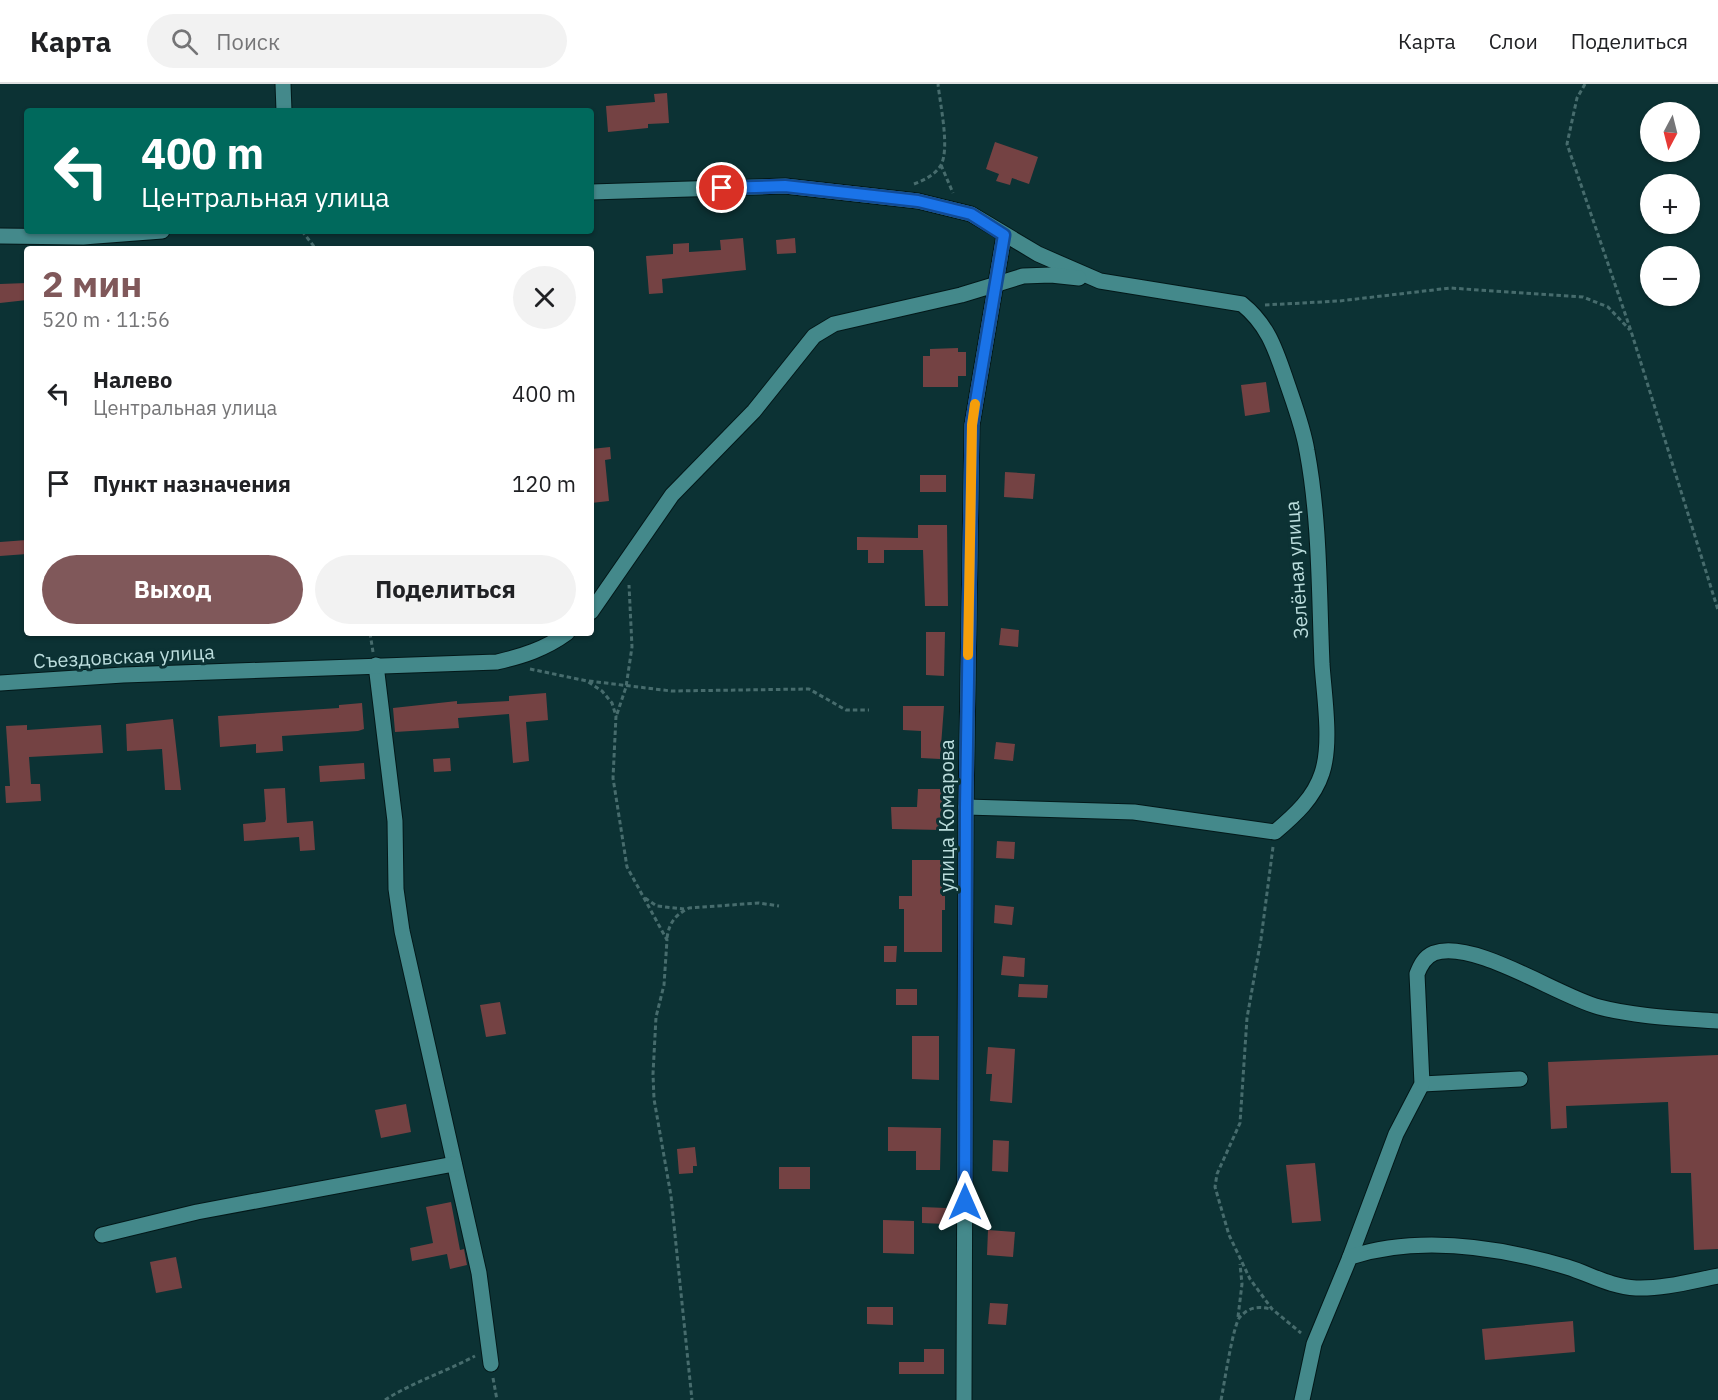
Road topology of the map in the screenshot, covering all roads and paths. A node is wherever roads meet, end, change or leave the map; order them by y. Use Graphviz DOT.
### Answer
graph roads {
  1 [pos="284,84"];
  2 [pos="938,84"];
  3 [pos="1586,84"];
  4 [pos="286,108"];
  5 [pos="941,165"];
  6 [pos="594,192"];
  7 [pos="885,196"];
  8 [pos="971,214"];
  9 [pos="122,234"];
  10 [pos="304,234"];
  11 [pos="1004,235"];
  12 [pos="0,236"];
  13 [pos="314,246"];
  14 [pos="1100,281"];
  15 [pos="995,286"];
  16 [pos="1242,304"];
  17 [pos="1631,331"];
  18 [pos="629,583"];
  19 [pos="594,608"];
  20 [pos="1718,610"];
  21 [pos="563,636"];
  22 [pos="497,662"];
  23 [pos="376,665"];
  24 [pos="587,681"];
  25 [pos="0,683"];
  26 [pos="626,687"];
  27 [pos="869,710"];
  28 [pos="616,716"];
  29 [pos="966,807"];
  30 [pos="1275,832"];
  31 [pos="644,898"];
  32 [pos="779,906"];
  33 [pos="689,908"];
  34 [pos="667,940"];
  35 [pos="1718,1021"];
  36 [pos="1520,1079"];
  37 [pos="1422,1084"];
  38 [pos="454,1164"];
  39 [pos="102,1235"];
  40 [pos="1350,1257"];
  41 [pos="1239,1260"];
  42 [pos="1718,1276"];
  43 [pos="1272,1309"];
  44 [pos="1238,1318"];
  45 [pos="1314,1344"];
  46 [pos="489,1348"];
  47 [pos="491,1364"];
  48 [pos="385,1400"];
  49 [pos="497,1400"];
  50 [pos="692,1400"];
  51 [pos="964,1400"];
  52 [pos="1221,1400"];
  53 [pos="1302,1400"];
  1 -- 4 [label="street"];
  2 -- 5 [label="path"];
  3 -- 17 [label="path"];
  5 -- 7 [label="path"];
  5 -- 8 [label="path"];
  6 -- 7 [label="street"];
  7 -- 8 [label="street"];
  8 -- 11 [label="street"];
  9 -- 12 [label="street"];
  10 -- 13 [label="path"];
  11 -- 14 [label="street"];
  11 -- 15 [label="street, улица Комарова"];
  14 -- 15 [label="street"];
  14 -- 16 [label="street"];
  15 -- 19 [label="street"];
  15 -- 29 [label="street, улица Комарова"];
  16 -- 17 [label="path"];
  16 -- 30 [label="street, Зелёная улица"];
  17 -- 20 [label="path"];
  18 -- 26 [label="path"];
  21 -- 22 [label="street, Съездовская улица"];
  22 -- 23 [label="street, Съездовская улица"];
  22 -- 24 [label="path"];
  23 -- 25 [label="street, Съездовская улица"];
  23 -- 38 [label="street"];
  24 -- 26 [label="path"];
  24 -- 28 [label="path"];
  26 -- 27 [label="path"];
  26 -- 28 [label="path"];
  28 -- 31 [label="path"];
  29 -- 30 [label="street"];
  29 -- 51 [label="street, улица Комарова"];
  30 -- 41 [label="path"];
  31 -- 33 [label="path"];
  31 -- 34 [label="path"];
  32 -- 33 [label="path"];
  33 -- 34 [label="path"];
  34 -- 50 [label="path"];
  35 -- 37 [label="street"];
  36 -- 37 [label="street"];
  37 -- 40 [label="street"];
  38 -- 39 [label="street"];
  38 -- 46 [label="street"];
  40 -- 42 [label="street"];
  40 -- 45 [label="street"];
  41 -- 43 [label="path"];
  41 -- 44 [label="path"];
  43 -- 44 [label="path"];
  43 -- 45 [label="path"];
  44 -- 52 [label="path"];
  45 -- 53 [label="street"];
  46 -- 47 [label="street"];
  46 -- 48 [label="path"];
  47 -- 49 [label="path"];
}
